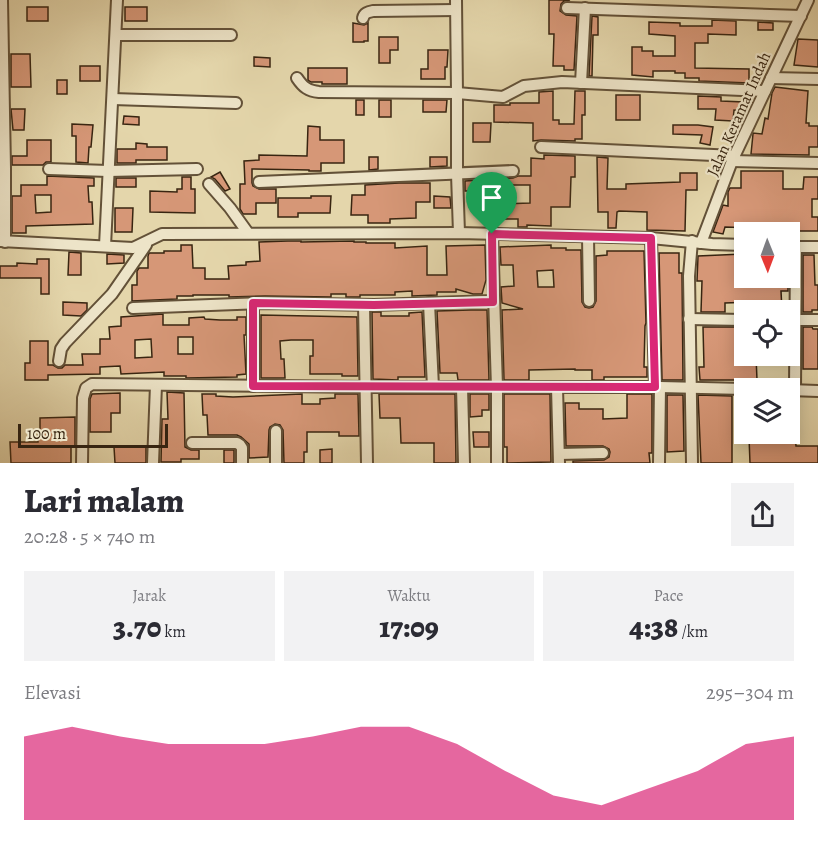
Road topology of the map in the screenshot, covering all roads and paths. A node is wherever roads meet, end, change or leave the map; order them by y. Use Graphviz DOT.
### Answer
graph roads {
  1 [pos="2,0"];
  2 [pos="117,0"];
  3 [pos="808,0"];
  4 [pos="456,5"];
  5 [pos="567,8"];
  6 [pos="585,8"];
  7 [pos="801,16"];
  8 [pos="363,18"];
  9 [pos="1,22"];
  10 [pos="116,35"];
  11 [pos="231,35"];
  12 [pos="297,78"];
  13 [pos="771,78"];
  14 [pos="818,79"];
  15 [pos="581,83"];
  16 [pos="765,91"];
  17 [pos="457,93"];
  18 [pos="113,99"];
  19 [pos="2,100"];
  20 [pos="236,103"];
  21 [pos="541,147"];
  22 [pos="733,158"];
  23 [pos="818,163"];
  24 [pos="3,168"];
  25 [pos="197,169"];
  26 [pos="49,170"];
  27 [pos="108,171"];
  28 [pos="513,171"];
  29 [pos="457,174"];
  30 [pos="259,182"];
  31 [pos="209,184"];
  32 [pos="249,233"];
  33 [pos="459,233"];
  34 [pos="492,234"];
  35 [pos="588,237"];
  36 [pos="651,238"];
  37 [pos="2,242"];
  38 [pos="147,242"];
  39 [pos="696,242"];
  40 [pos="734,244"];
  41 [pos="105,246"];
  42 [pos="800,247"];
  43 [pos="818,247"];
  44 [pos="493,302"];
  45 [pos="588,302"];
  46 [pos="253,303"];
  47 [pos="429,303"];
  48 [pos="364,305"];
  49 [pos="133,308"];
  50 [pos="689,319"];
  51 [pos="734,320"];
  52 [pos="800,320"];
  53 [pos="818,320"];
  54 [pos="59,361"];
  55 [pos="156,385"];
  56 [pos="253,386"];
  57 [pos="367,387"];
  58 [pos="433,387"];
  59 [pos="462,387"];
  60 [pos="497,387"];
  61 [pos="557,387"];
  62 [pos="657,387"];
  63 [pos="691,387"];
  64 [pos="734,389"];
  65 [pos="800,390"];
  66 [pos="818,391"];
  67 [pos="276,431"];
  68 [pos="192,443"];
  69 [pos="603,453"];
  70 [pos="559,459"];
  71 [pos="82,463"];
  72 [pos="153,463"];
  73 [pos="242,463"];
  74 [pos="276,463"];
  75 [pos="367,463"];
  76 [pos="464,463"];
  77 [pos="497,463"];
  78 [pos="659,463"];
  79 [pos="692,463"];
  1 -- 9 [label="street"];
  2 -- 10 [label="street"];
  3 -- 7 [label="street, Jalan Keramat Indah"];
  4 -- 8 [label="street"];
  4 -- 17 [label="street"];
  5 -- 6 [label="street"];
  6 -- 7 [label="street"];
  6 -- 15 [label="street"];
  7 -- 13 [label="street, Jalan Keramat Indah"];
  9 -- 19 [label="street"];
  10 -- 11 [label="street"];
  10 -- 18 [label="street"];
  12 -- 17 [label="street"];
  13 -- 14 [label="street"];
  13 -- 16 [label="street, Jalan Keramat Indah"];
  15 -- 16 [label="street"];
  15 -- 17 [label="street"];
  16 -- 22 [label="street, Jalan Keramat Indah"];
  17 -- 29 [label="street"];
  18 -- 20 [label="street"];
  18 -- 27 [label="street"];
  19 -- 24 [label="street"];
  21 -- 22 [label="street"];
  22 -- 23 [label="street"];
  22 -- 39 [label="street, Jalan Keramat Indah"];
  24 -- 37 [label="street"];
  25 -- 27 [label="street"];
  26 -- 27 [label="street"];
  27 -- 41 [label="street"];
  28 -- 29 [label="street"];
  29 -- 30 [label="street"];
  29 -- 33 [label="street"];
  31 -- 32 [label="street"];
  32 -- 33 [label="street"];
  32 -- 38 [label="street"];
  33 -- 34 [label="street"];
  34 -- 35 [label="street"];
  34 -- 44 [label="street"];
  35 -- 36 [label="street"];
  35 -- 45 [label="street"];
  36 -- 39 [label="street"];
  36 -- 62 [label="street"];
  37 -- 41 [label="street"];
  38 -- 41 [label="street"];
  38 -- 54 [label="street"];
  39 -- 40 [label="street"];
  39 -- 50 [label="street, Jalan Keramat Indah"];
  42 -- 43 [label="street"];
  44 -- 47 [label="street"];
  44 -- 60 [label="street"];
  46 -- 48 [label="street"];
  46 -- 49 [label="street"];
  46 -- 56 [label="street"];
  47 -- 48 [label="street"];
  47 -- 58 [label="street"];
  48 -- 57 [label="street"];
  50 -- 51 [label="street"];
  50 -- 63 [label="street, Jalan Keramat Indah"];
  52 -- 53 [label="street"];
  55 -- 56 [label="street"];
  55 -- 71 [label="street"];
  55 -- 72 [label="street"];
  56 -- 57 [label="street"];
  57 -- 58 [label="street"];
  57 -- 75 [label="street"];
  58 -- 59 [label="street"];
  59 -- 60 [label="street"];
  59 -- 76 [label="street"];
  60 -- 61 [label="street"];
  60 -- 77 [label="street"];
  61 -- 62 [label="street"];
  61 -- 70 [label="street"];
  62 -- 63 [label="street"];
  62 -- 78 [label="street"];
  63 -- 64 [label="street"];
  63 -- 79 [label="street, Jalan Keramat Indah"];
  65 -- 66 [label="street"];
  67 -- 74 [label="street"];
  68 -- 73 [label="street"];
  69 -- 70 [label="street"];
}
